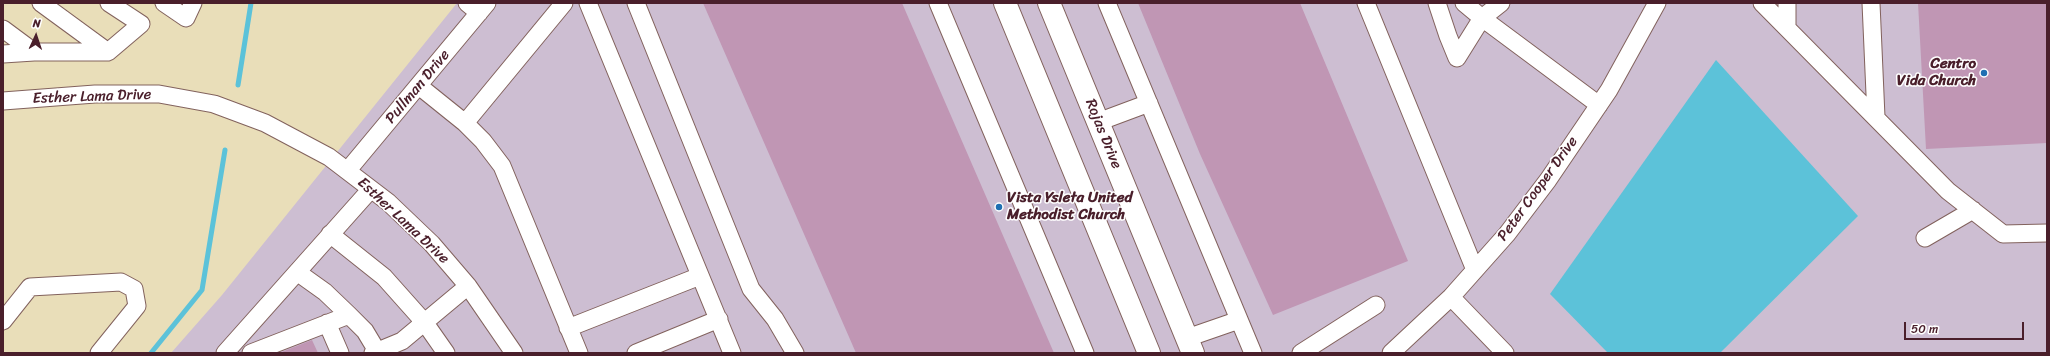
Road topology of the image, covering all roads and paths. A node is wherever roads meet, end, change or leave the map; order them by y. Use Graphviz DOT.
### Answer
graph roads {
  1 [pos="41,3"];
  2 [pos="109,3"];
  3 [pos="164,3"];
  4 [pos="193,3"];
  5 [pos="564,3"];
  6 [pos="588,3"];
  7 [pos="636,3"];
  8 [pos="938,3"];
  9 [pos="1005,3"];
  10 [pos="1049,3"];
  11 [pos="1107,3"];
  12 [pos="1366,3"];
  13 [pos="1437,3"];
  14 [pos="1464,3"];
  15 [pos="1501,3"];
  16 [pos="1657,3"];
  17 [pos="1762,3"];
  18 [pos="1787,3"];
  19 [pos="1871,3"];
  20 [pos="478,6"];
  21 [pos="1482,18"];
  22 [pos="1787,27"];
  23 [pos="3,29"];
  24 [pos="34,52"];
  25 [pos="108,52"];
  26 [pos="3,54"];
  27 [pos="419,86"];
  28 [pos="3,100"];
  29 [pos="1149,103"];
  30 [pos="1599,105"];
  31 [pos="1876,117"];
  32 [pos="1098,122"];
  33 [pos="465,123"];
  34 [pos="348,170"];
  35 [pos="371,189"];
  36 [pos="1972,210"];
  37 [pos="2047,233"];
  38 [pos="330,234"];
  39 [pos="1925,238"];
  40 [pos="1475,270"];
  41 [pos="297,272"];
  42 [pos="700,276"];
  43 [pos="468,286"];
  44 [pos="1452,297"];
  45 [pos="1376,304"];
  46 [pos="349,315"];
  47 [pos="718,319"];
  48 [pos="1239,320"];
  49 [pos="3,321"];
  50 [pos="327,323"];
  51 [pos="425,323"];
  52 [pos="568,328"];
  53 [pos="1190,346"];
  54 [pos="375,352"];
  55 [pos="99,353"];
  56 [pos="225,353"];
  57 [pos="251,353"];
  58 [pos="340,353"];
  59 [pos="446,353"];
  60 [pos="514,353"];
  61 [pos="579,353"];
  62 [pos="636,353"];
  63 [pos="732,353"];
  64 [pos="795,353"];
  65 [pos="1085,353"];
  66 [pos="1149,353"];
  67 [pos="1253,353"];
  68 [pos="1301,353"];
  69 [pos="1391,353"];
  70 [pos="1505,353"];
  1 -- 25 [label="street"];
  2 -- 25 [label="street"];
  3 -- 4 [label="street"];
  5 -- 33 [label="street"];
  6 -- 42 [label="street"];
  7 -- 64 [label="street"];
  8 -- 65 [label="street"];
  9 -- 66 [label="main road"];
  10 -- 32 [label="main road, Rojas Drive"];
  11 -- 29 [label="street"];
  12 -- 40 [label="street"];
  13 -- 21 [label="street"];
  14 -- 21 [label="street"];
  15 -- 21 [label="street"];
  16 -- 30 [label="street, Peter Cooper Drive"];
  17 -- 22 [label="street"];
  18 -- 22 [label="street"];
  19 -- 31 [label="street"];
  20 -- 27 [label="street, Pullman Drive"];
  21 -- 30 [label="street"];
  22 -- 31 [label="street"];
  23 -- 24 [label="street"];
  24 -- 25 [label="street"];
  24 -- 26 [label="street"];
  27 -- 33 [label="street"];
  27 -- 34 [label="street, Pullman Drive"];
  28 -- 34 [label="street, Esther Lama Drive"];
  29 -- 32 [label="street"];
  29 -- 48 [label="street"];
  30 -- 40 [label="street, Peter Cooper Drive"];
  31 -- 36 [label="street"];
  32 -- 53 [label="main road, Rojas Drive"];
  33 -- 52 [label="street"];
  34 -- 35 [label="street, Esther Lama Drive"];
  35 -- 38 [label="street"];
  35 -- 43 [label="street, Esther Lama Drive"];
  36 -- 37 [label="street"];
  36 -- 39 [label="street"];
  38 -- 41 [label="street"];
  38 -- 51 [label="street"];
  40 -- 44 [label="street, Peter Cooper Drive"];
  41 -- 46 [label="street"];
  41 -- 56 [label="street"];
  42 -- 47 [label="street"];
  42 -- 52 [label="street"];
  43 -- 51 [label="street"];
  43 -- 60 [label="street, Esther Lama Drive"];
  44 -- 69 [label="street, Peter Cooper Drive"];
  44 -- 70 [label="street"];
  45 -- 68 [label="street"];
  46 -- 50 [label="street"];
  46 -- 54 [label="street"];
  47 -- 62 [label="street"];
  47 -- 63 [label="street"];
  48 -- 53 [label="street"];
  48 -- 67 [label="street"];
  49 -- 55 [label="street"];
  50 -- 57 [label="street"];
  50 -- 58 [label="street"];
  51 -- 54 [label="street"];
  51 -- 59 [label="street"];
  52 -- 61 [label="street"];
}
